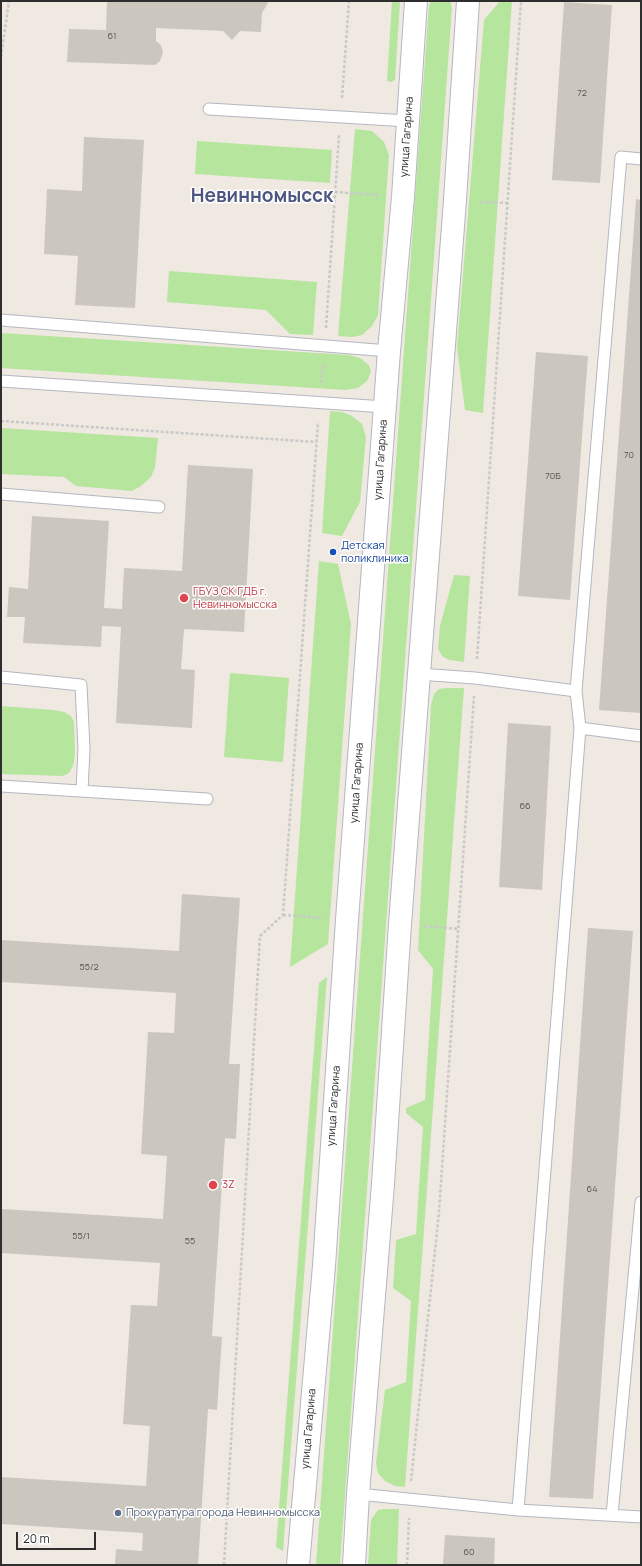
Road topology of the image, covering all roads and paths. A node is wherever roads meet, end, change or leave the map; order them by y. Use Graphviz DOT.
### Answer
graph roads {
  1 [pos="9,1"];
  2 [pos="349,1"];
  3 [pos="416,1"];
  4 [pos="468,1"];
  5 [pos="521,1"];
  6 [pos="1,57"];
  7 [pos="209,108"];
  8 [pos="340,117"];
  9 [pos="408,121"];
  10 [pos="641,159"];
  11 [pos="1,320"];
  12 [pos="325,346"];
  13 [pos="389,351"];
  14 [pos="1,381"];
  15 [pos="320,402"];
  16 [pos="385,407"];
  17 [pos="1,421"];
  18 [pos="316,442"];
  19 [pos="1,494"];
  20 [pos="159,507"];
  21 [pos="418,674"];
  22 [pos="1,677"];
  23 [pos="476,678"];
  24 [pos="576,691"];
  25 [pos="580,728"];
  26 [pos="641,736"];
  27 [pos="1,786"];
  28 [pos="82,791"];
  29 [pos="207,799"];
  30 [pos="641,1202"];
  31 [pos="358,1494"];
  32 [pos="410,1499"];
  33 [pos="518,1510"];
  34 [pos="612,1516"];
  35 [pos="641,1517"];
  36 [pos="224,1565"];
  37 [pos="298,1565"];
  38 [pos="354,1565"];
  39 [pos="407,1565"];
  1 -- 6 [label="path"];
  2 -- 8 [label="path"];
  3 -- 9 [label="main road, улица Гагарина"];
  4 -- 21 [label="main road"];
  5 -- 23 [label="path"];
  7 -- 8 [label="lane"];
  8 -- 9 [label="lane"];
  8 -- 12 [label="path"];
  9 -- 13 [label="main road, улица Гагарина"];
  10 -- 24 [label="lane"];
  11 -- 12 [label="lane"];
  12 -- 13 [label="lane"];
  12 -- 15 [label="path"];
  13 -- 16 [label="main road, улица Гагарина"];
  14 -- 15 [label="lane"];
  15 -- 16 [label="lane"];
  15 -- 18 [label="path"];
  16 -- 37 [label="main road, улица Гагарина"];
  17 -- 18 [label="path"];
  18 -- 36 [label="path"];
  19 -- 20 [label="lane"];
  21 -- 23 [label="lane"];
  21 -- 31 [label="main road"];
  22 -- 28 [label="lane"];
  23 -- 24 [label="lane"];
  23 -- 32 [label="path"];
  24 -- 25 [label="lane"];
  25 -- 26 [label="lane"];
  25 -- 33 [label="lane"];
  27 -- 28 [label="lane"];
  28 -- 29 [label="lane"];
  30 -- 34 [label="lane"];
  31 -- 32 [label="lane"];
  31 -- 38 [label="main road"];
  32 -- 33 [label="lane"];
  32 -- 39 [label="path"];
  33 -- 34 [label="lane"];
  34 -- 35 [label="lane"];
}
